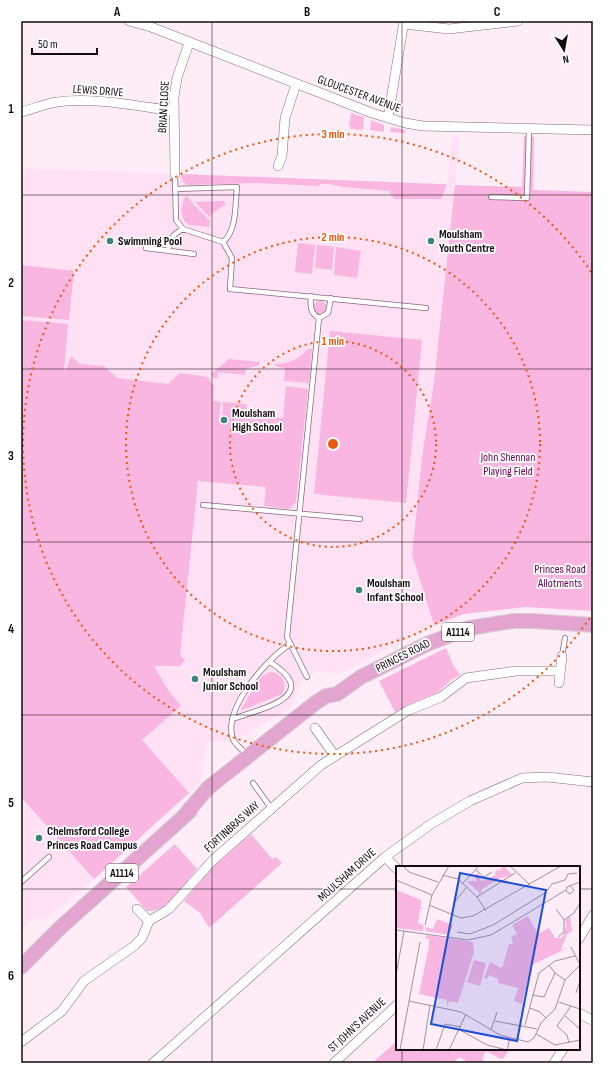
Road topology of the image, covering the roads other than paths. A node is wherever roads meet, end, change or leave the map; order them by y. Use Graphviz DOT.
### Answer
graph roads {
  1 [pos="129,21"];
  2 [pos="518,21"];
  3 [pos="404,23"];
  4 [pos="189,43"];
  5 [pos="296,84"];
  6 [pos="174,111"];
  7 [pos="21,112"];
  8 [pos="388,118"];
  9 [pos="529,129"];
  10 [pos="593,130"];
  11 [pos="278,166"];
  12 [pos="175,174"];
  13 [pos="175,189"];
  14 [pos="491,197"];
  15 [pos="183,229"];
  16 [pos="222,242"];
  17 [pos="146,248"];
  18 [pos="168,250"];
  19 [pos="194,254"];
  20 [pos="311,296"];
  21 [pos="331,298"];
  22 [pos="426,308"];
  23 [pos="319,318"];
  24 [pos="203,505"];
  25 [pos="299,514"];
  26 [pos="360,519"];
  27 [pos="593,625"];
  28 [pos="565,638"];
  29 [pos="290,644"];
  30 [pos="562,656"];
  31 [pos="270,662"];
  32 [pos="560,671"];
  33 [pos="307,677"];
  34 [pos="559,683"];
  35 [pos="337,694"];
  36 [pos="232,720"];
  37 [pos="315,728"];
  38 [pos="248,755"];
  39 [pos="335,756"];
  40 [pos="593,782"];
  41 [pos="253,783"];
  42 [pos="271,808"];
  43 [pos="183,817"];
  44 [pos="385,856"];
  45 [pos="50,857"];
  46 [pos="396,868"];
  47 [pos="21,882"];
  48 [pos="137,909"];
  49 [pos="593,915"];
  50 [pos="149,921"];
  51 [pos="60,928"];
  52 [pos="580,937"];
  53 [pos="21,954"];
  54 [pos="21,967"];
  55 [pos="396,1006"];
  56 [pos="582,1015"];
  57 [pos="593,1021"];
  58 [pos="21,1042"];
  59 [pos="562,1050"];
  60 [pos="153,1063"];
  61 [pos="334,1063"];
  62 [pos="554,1063"];
  1 -- 4 [label="street, GLOUCESTER AVENUE"];
  2 -- 3 [label="street"];
  3 -- 8 [label="street"];
  4 -- 5 [label="street, GLOUCESTER AVENUE"];
  4 -- 6 [label="street, BRIAN CLOSE"];
  5 -- 8 [label="street, GLOUCESTER AVENUE"];
  5 -- 11 [label="street"];
  6 -- 7 [label="street, LEWIS DRIVE"];
  6 -- 12 [label="street, BRIAN CLOSE"];
  8 -- 9 [label="street, GLOUCESTER AVENUE"];
  9 -- 10 [label="street, GLOUCESTER AVENUE"];
  9 -- 14 [label="lane"];
  12 -- 13 [label="lane"];
  13 -- 15 [label="lane"];
  13 -- 16 [label="lane"];
  15 -- 16 [label="lane"];
  15 -- 18 [label="lane"];
  16 -- 20 [label="lane"];
  17 -- 18 [label="lane"];
  18 -- 19 [label="lane"];
  20 -- 21 [label="lane"];
  20 -- 23 [label="lane"];
  21 -- 22 [label="lane"];
  21 -- 23 [label="lane"];
  23 -- 25 [label="lane"];
  24 -- 25 [label="lane"];
  25 -- 26 [label="lane"];
  25 -- 29 [label="lane"];
  27 -- 35 [label="main road, PRINCES ROAD / A1114"];
  28 -- 30 [label="lane"];
  29 -- 31 [label="lane"];
  29 -- 33 [label="lane"];
  30 -- 32 [label="street"];
  31 -- 36 [label="lane"];
  31 -- 36 [label="lane"];
  32 -- 34 [label="street"];
  32 -- 39 [label="street, FORTINBRAS WAY"];
  35 -- 38 [label="main road, PRINCES ROAD / A1114"];
  35 -- 43 [label="main road, PRINCES ROAD / A1114"];
  36 -- 38 [label="lane"];
  37 -- 39 [label="street"];
  38 -- 43 [label="main road, PRINCES ROAD / A1114"];
  39 -- 42 [label="street, FORTINBRAS WAY"];
  40 -- 44 [label="street, MOULSHAM DRIVE"];
  41 -- 42 [label="lane"];
  42 -- 50 [label="street, FORTINBRAS WAY"];
  43 -- 51 [label="main road, PRINCES ROAD / A1114"];
  44 -- 46 [label="street"];
  44 -- 60 [label="street, MOULSHAM DRIVE"];
  45 -- 47 [label="lane"];
  48 -- 50 [label="street"];
  49 -- 52 [label="street"];
  50 -- 58 [label="street"];
  51 -- 53 [label="main road, PRINCES ROAD / A1114"];
  51 -- 54 [label="main road, PRINCES ROAD / A1114"];
  55 -- 61 [label="street, ST JOHN'S AVENUE"];
  56 -- 57 [label="street"];
  59 -- 62 [label="street"];
}
